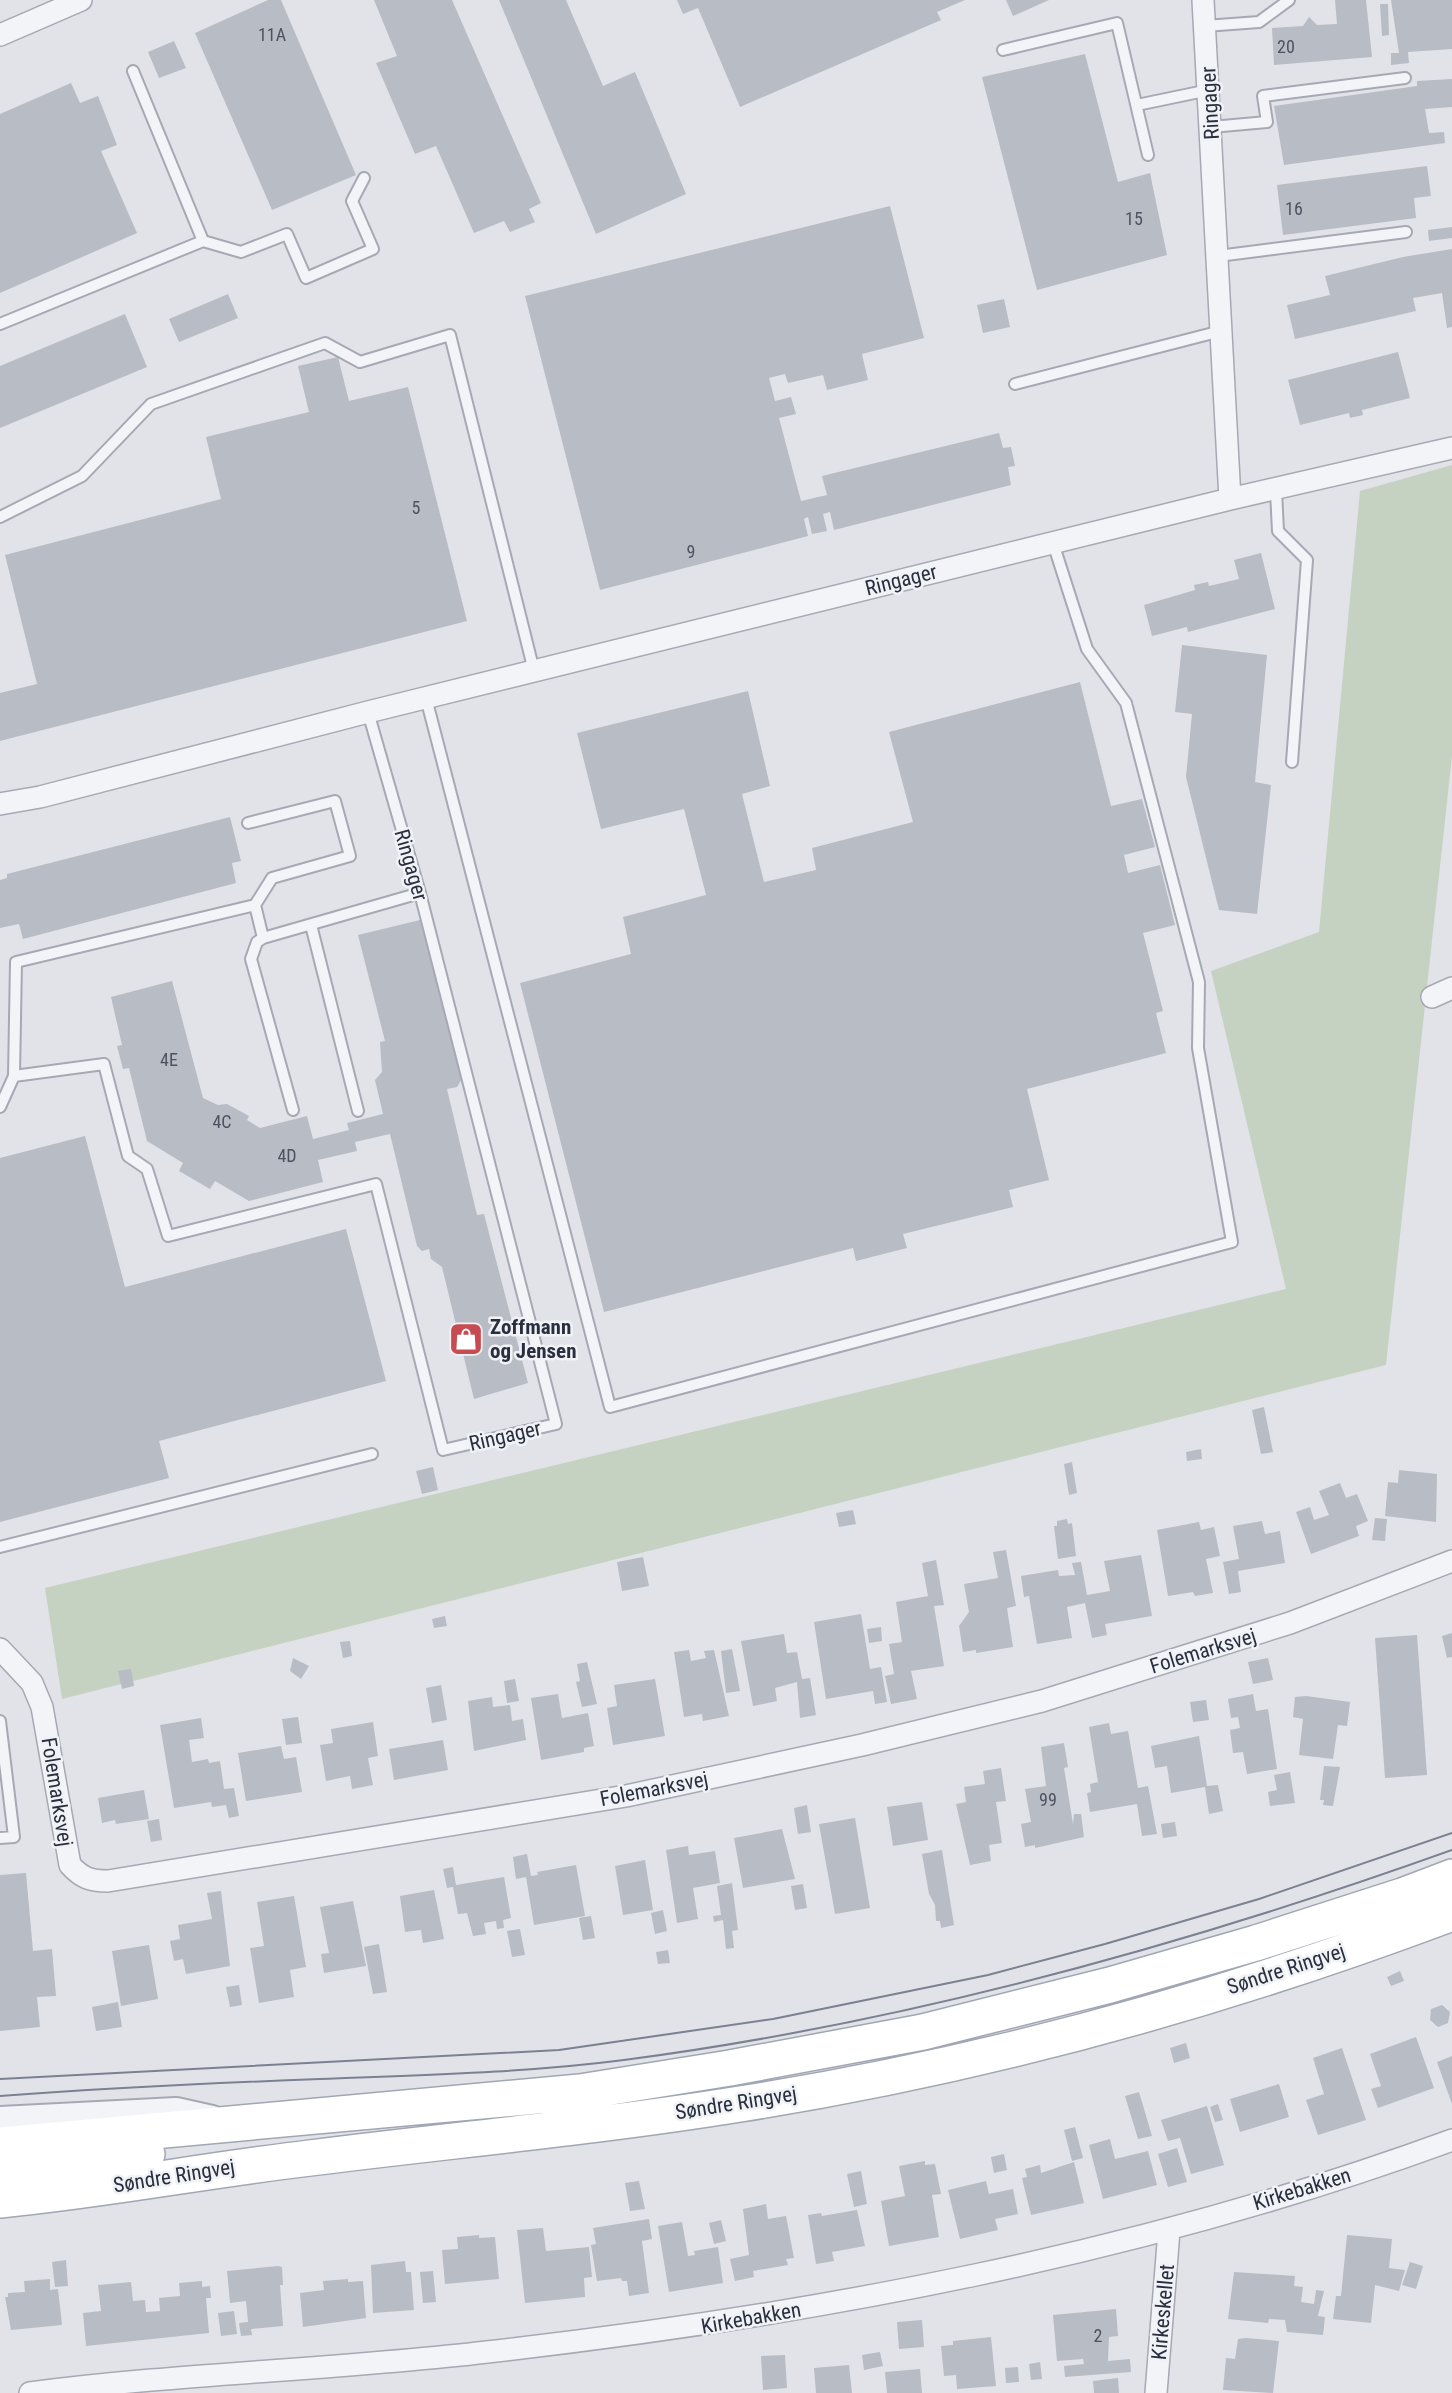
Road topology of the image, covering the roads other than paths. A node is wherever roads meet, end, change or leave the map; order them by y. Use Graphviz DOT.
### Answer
graph roads {
  1 [pos="81,0"];
  2 [pos="1203,0"];
  3 [pos="1289,0"];
  4 [pos="52,6"];
  5 [pos="1206,26"];
  6 [pos="0,35"];
  7 [pos="1003,50"];
  8 [pos="134,71"];
  9 [pos="1405,78"];
  10 [pos="1209,90"];
  11 [pos="1138,105"];
  12 [pos="1211,127"];
  13 [pos="1148,155"];
  14 [pos="364,178"];
  15 [pos="1406,232"];
  16 [pos="203,241"];
  17 [pos="1218,256"];
  18 [pos="0,324"];
  19 [pos="1221,331"];
  20 [pos="1015,384"];
  21 [pos="1452,448"];
  22 [pos="1276,491"];
  23 [pos="1230,499"];
  24 [pos="0,517"];
  25 [pos="1053,543"];
  26 [pos="534,671"];
  27 [pos="426,698"];
  28 [pos="368,712"];
  29 [pos="1293,762"];
  30 [pos="0,804"];
  31 [pos="248,823"];
  32 [pos="419,893"];
  33 [pos="255,905"];
  34 [pos="311,925"];
  35 [pos="263,938"];
  36 [pos="14,1076"];
  37 [pos="0,1107"];
  38 [pos="293,1110"];
  39 [pos="358,1111"];
  40 [pos="372,1454"];
  41 [pos="0,1547"];
  42 [pos="1452,1561"];
  43 [pos="0,1648"];
  44 [pos="0,1721"];
  45 [pos="0,1838"];
  46 [pos="1452,1877"];
  47 [pos="1452,1913"];
  48 [pos="0,2120"];
  49 [pos="237,2125"];
  50 [pos="1452,2140"];
  51 [pos="0,2145"];
  52 [pos="0,2174"];
  53 [pos="0,2200"];
  54 [pos="1169,2231"];
  55 [pos="30,2393"];
  56 [pos="1156,2393"];
  1 -- 4 [label="street"];
  2 -- 5 [label="street, Ringager"];
  3 -- 5 [label="lane"];
  4 -- 6 [label="street"];
  5 -- 10 [label="street, Ringager"];
  7 -- 11 [label="lane"];
  8 -- 16 [label="lane"];
  9 -- 12 [label="lane"];
  10 -- 11 [label="lane"];
  10 -- 12 [label="street, Ringager"];
  11 -- 13 [label="lane"];
  12 -- 17 [label="street, Ringager"];
  14 -- 16 [label="lane"];
  15 -- 17 [label="lane"];
  16 -- 18 [label="lane"];
  17 -- 19 [label="street, Ringager"];
  19 -- 20 [label="lane"];
  19 -- 23 [label="street, Ringager"];
  21 -- 22 [label="street, Ringager"];
  22 -- 23 [label="street, Ringager"];
  22 -- 29 [label="lane"];
  23 -- 25 [label="street, Ringager"];
  24 -- 26 [label="lane"];
  25 -- 26 [label="street, Ringager"];
  25 -- 27 [label="lane"];
  26 -- 27 [label="street, Ringager"];
  27 -- 28 [label="street, Ringager"];
  28 -- 30 [label="street, Ringager"];
  28 -- 32 [label="lane, Ringager"];
  31 -- 33 [label="lane"];
  32 -- 34 [label="lane"];
  32 -- 36 [label="lane, Ringager"];
  33 -- 35 [label="lane"];
  33 -- 36 [label="lane"];
  34 -- 35 [label="lane"];
  34 -- 39 [label="lane"];
  35 -- 38 [label="lane"];
  36 -- 37 [label="lane"];
  40 -- 41 [label="lane"];
  42 -- 43 [label="street, Folemarksvej"];
  44 -- 45 [label="lane"];
  46 -- 49 [label="main road, Søndre Ringvej"];
  47 -- 53 [label="main road, Søndre Ringvej"];
  48 -- 49 [label="street"];
  49 -- 51 [label="main road, Søndre Ringvej"];
  49 -- 52 [label="main road"];
  50 -- 54 [label="street, Kirkebakken"];
  54 -- 55 [label="street, Kirkebakken"];
  54 -- 56 [label="street, Kirkeskellet"];
}
